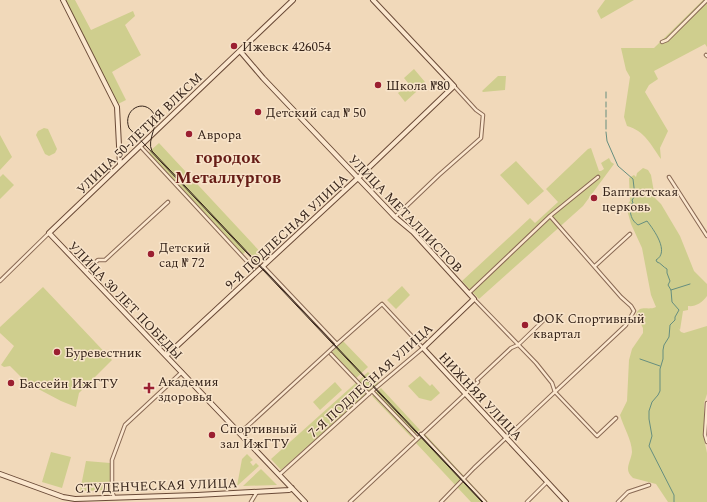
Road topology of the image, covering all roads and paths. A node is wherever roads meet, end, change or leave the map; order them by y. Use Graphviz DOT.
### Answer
graph roads {
  1 [pos="63,0"];
  2 [pos="293,0"];
  3 [pos="373,0"];
  4 [pos="707,0"];
  5 [pos="662,42"];
  6 [pos="240,51"];
  7 [pos="454,86"];
  8 [pos="140,146"];
  9 [pos="120,165"];
  10 [pos="598,177"];
  11 [pos="669,177"];
  12 [pos="358,178"];
  13 [pos="168,202"];
  14 [pos="550,216"];
  15 [pos="395,217"];
  16 [pos="49,233"];
  17 [pos="630,234"];
  18 [pos="707,236"];
  19 [pos="263,266"];
  20 [pos="595,266"];
  21 [pos="254,269"];
  22 [pos="86,272"];
  23 [pos="0,281"];
  24 [pos="468,293"];
  25 [pos="474,299"];
  26 [pos="546,318"];
  27 [pos="337,344"];
  28 [pos="518,345"];
  29 [pos="423,348"];
  30 [pos="331,354"];
  31 [pos="166,356"];
  32 [pos="182,372"];
  33 [pos="372,391"];
  34 [pos="555,392"];
  35 [pos="369,394"];
  36 [pos="465,394"];
  37 [pos="707,402"];
  38 [pos="616,418"];
  39 [pos="240,434"];
  40 [pos="421,434"];
  41 [pos="417,438"];
  42 [pos="506,438"];
  43 [pos="707,442"];
  44 [pos="0,474"];
  45 [pos="279,475"];
  46 [pos="463,478"];
  47 [pos="547,482"];
  48 [pos="649,485"];
  49 [pos="292,488"];
  50 [pos="257,492"];
  51 [pos="114,497"];
  52 [pos="250,502"];
  53 [pos="305,502"];
  54 [pos="350,502"];
  55 [pos="441,502"];
  56 [pos="485,502"];
  57 [pos="527,502"];
  58 [pos="566,502"];
  59 [pos="618,502"];
  1 -- 9 [label="street"];
  2 -- 6 [label="street, УЛИЦА 50-ЛЕТИЯ ВЛКСМ"];
  3 -- 7 [label="street"];
  4 -- 5 [label="street"];
  6 -- 8 [label="street, УЛИЦА 50-ЛЕТИЯ ВЛКСМ"];
  6 -- 12 [label="street, УЛИЦА МЕТАЛЛИСТОВ"];
  7 -- 12 [label="street, 9-Я ПОДЛЕСНАЯ УЛИЦА"];
  7 -- 15 [label="street"];
  8 -- 9 [label="street, УЛИЦА 50-ЛЕТИЯ ВЛКСМ"];
  8 -- 21 [label="street"];
  9 -- 16 [label="street, УЛИЦА 50-ЛЕТИЯ ВЛКСМ"];
  10 -- 14 [label="street"];
  11 -- 18 [label="street"];
  12 -- 15 [label="street, УЛИЦА МЕТАЛЛИСТОВ"];
  12 -- 19 [label="street, 9-Я ПОДЛЕСНАЯ УЛИЦА"];
  13 -- 22 [label="street"];
  14 -- 20 [label="street"];
  14 -- 24 [label="street"];
  15 -- 24 [label="street, УЛИЦА МЕТАЛЛИСТОВ"];
  16 -- 22 [label="street, УЛИЦА 30 ЛЕТ ПОБЕДЫ"];
  16 -- 23 [label="street, УЛИЦА 50-ЛЕТИЯ ВЛКСМ"];
  17 -- 20 [label="street"];
  19 -- 27 [label="street"];
  19 -- 31 [label="street, 9-Я ПОДЛЕСНАЯ УЛИЦА"];
  20 -- 34 [label="street"];
  22 -- 31 [label="street, УЛИЦА 30 ЛЕТ ПОБЕДЫ"];
  24 -- 25 [label="street, УЛИЦА МЕТАЛЛИСТОВ"];
  25 -- 28 [label="street, УЛИЦА МЕТАЛЛИСТОВ"];
  25 -- 29 [label="street, 7-Я ПОДЛЕСНАЯ УЛИЦА"];
  26 -- 28 [label="street"];
  27 -- 29 [label="street, НИЖНЯЯ УЛИЦА"];
  27 -- 39 [label="street"];
  28 -- 34 [label="street, УЛИЦА МЕТАЛЛИСТОВ"];
  28 -- 36 [label="street"];
  29 -- 33 [label="street, 7-Я ПОДЛЕСНАЯ УЛИЦА"];
  29 -- 36 [label="street, НИЖНЯЯ УЛИЦА"];
  30 -- 35 [label="street"];
  31 -- 32 [label="street, УЛИЦА 30 ЛЕТ ПОБЕДЫ"];
  32 -- 39 [label="street, УЛИЦА 30 ЛЕТ ПОБЕДЫ"];
  32 -- 51 [label="street"];
  33 -- 35 [label="street, 7-Я ПОДЛЕСНАЯ УЛИЦА"];
  33 -- 41 [label="street"];
  34 -- 38 [label="street, УЛИЦА МЕТАЛЛИСТОВ"];
  34 -- 42 [label="street"];
  35 -- 45 [label="street, 7-Я ПОДЛЕСНАЯ УЛИЦА"];
  36 -- 40 [label="street"];
  36 -- 42 [label="street, НИЖНЯЯ УЛИЦА"];
  37 -- 43 [label="street"];
  39 -- 45 [label="street, УЛИЦА 30 ЛЕТ ПОБЕДЫ"];
  40 -- 41 [label="street"];
  40 -- 46 [label="street"];
  41 -- 54 [label="street"];
  42 -- 46 [label="street"];
  42 -- 47 [label="street, НИЖНЯЯ УЛИЦА"];
  44 -- 51 [label="street, СТУДЕНЧЕСКАЯ УЛИЦА"];
  45 -- 49 [label="street, УЛИЦА 30 ЛЕТ ПОБЕДЫ"];
  46 -- 55 [label="street"];
  46 -- 56 [label="street"];
  47 -- 57 [label="street"];
  47 -- 58 [label="street, НИЖНЯЯ УЛИЦА"];
  48 -- 59 [label="street"];
  49 -- 50 [label="street, СТУДЕНЧЕСКАЯ УЛИЦА"];
  49 -- 53 [label="street, УЛИЦА 30 ЛЕТ ПОБЕДЫ"];
  50 -- 51 [label="street, СТУДЕНЧЕСКАЯ УЛИЦА"];
  50 -- 52 [label="street"];
}
